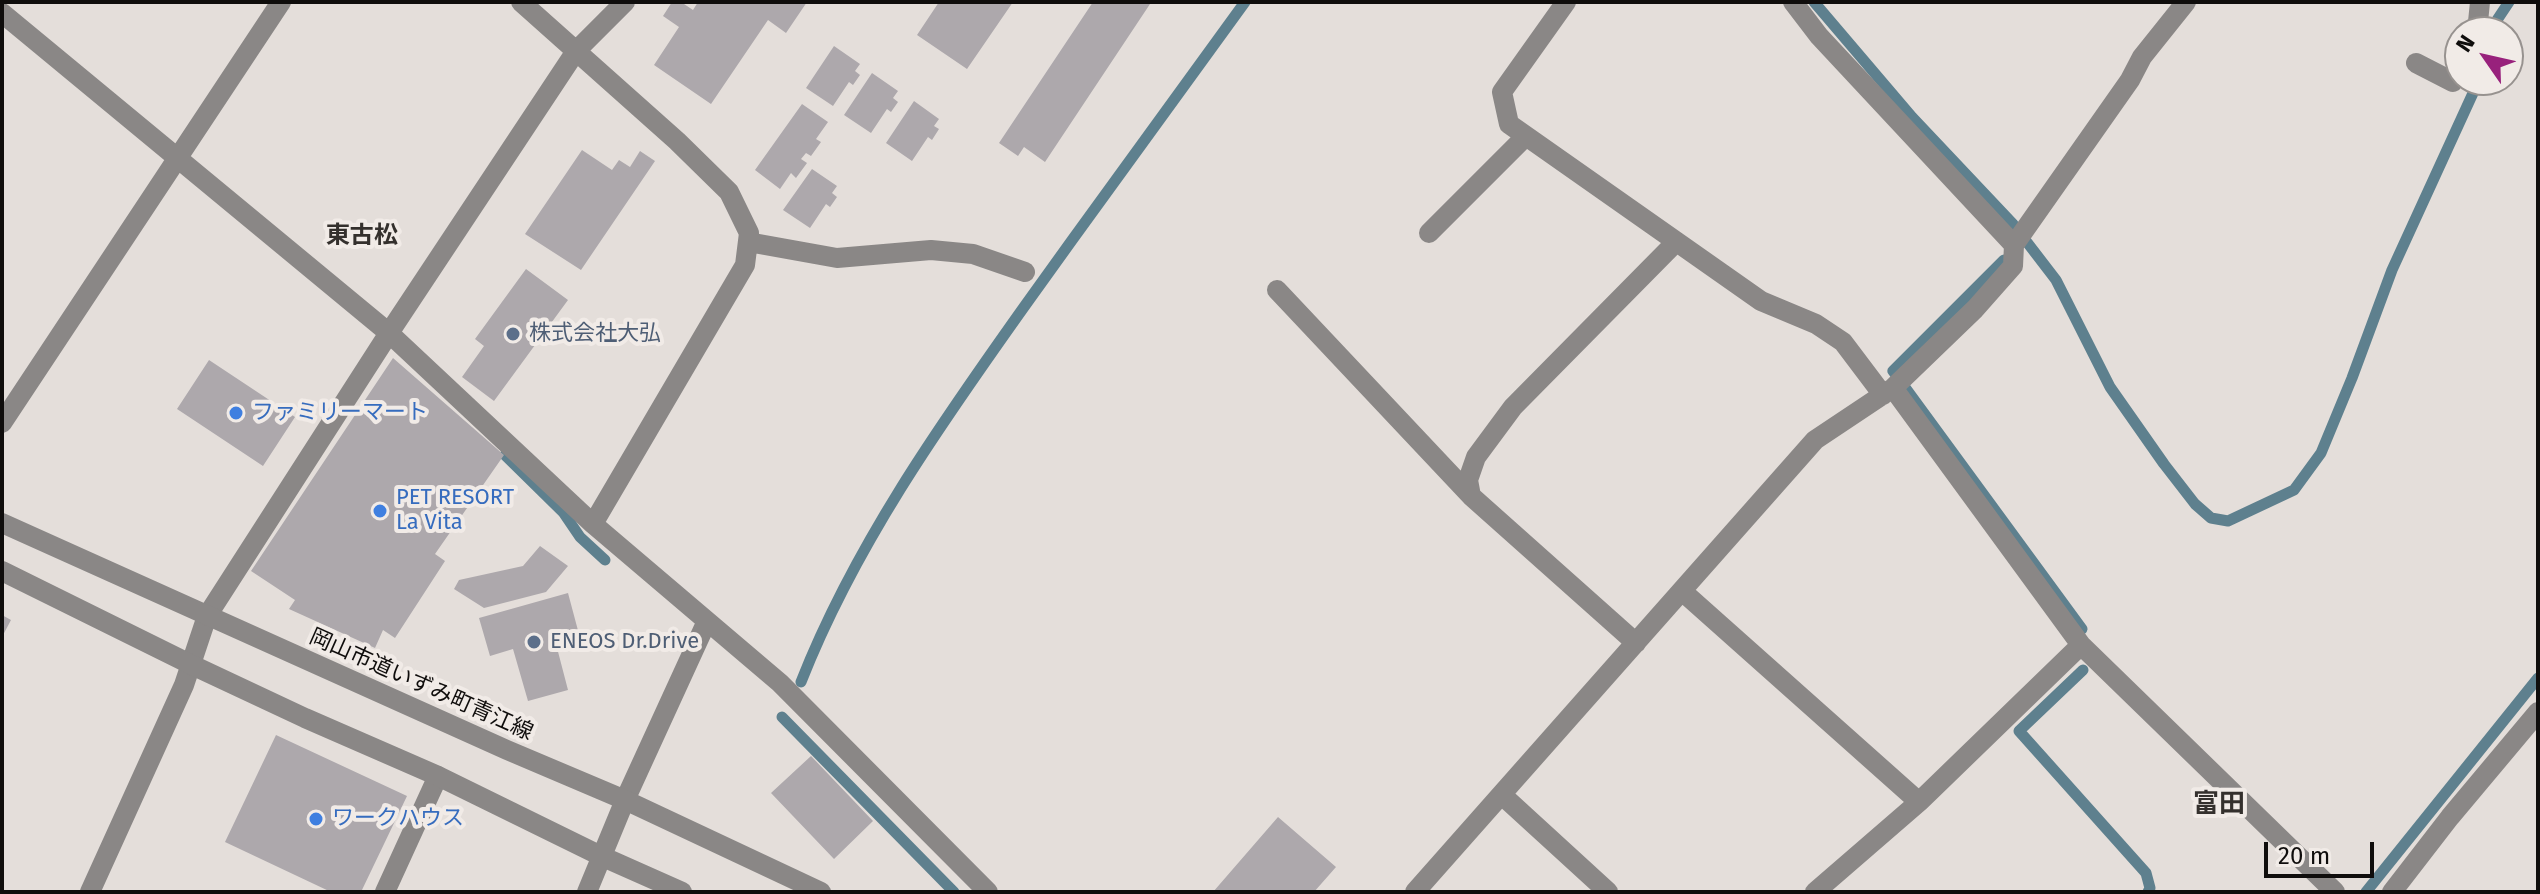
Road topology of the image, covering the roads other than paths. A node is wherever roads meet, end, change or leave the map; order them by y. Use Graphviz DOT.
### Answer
graph roads {
  1 [pos="281,2"];
  2 [pos="521,2"];
  3 [pos="625,2"];
  4 [pos="1566,2"];
  5 [pos="1793,2"];
  6 [pos="2186,2"];
  7 [pos="2,13"];
  8 [pos="576,51"];
  9 [pos="2416,63"];
  10 [pos="2444,77"];
  11 [pos="1526,136"];
  12 [pos="178,157"];
  13 [pos="1429,233"];
  14 [pos="2020,238"];
  15 [pos="748,242"];
  16 [pos="1676,242"];
  17 [pos="1025,272"];
  18 [pos="1277,290"];
  19 [pos="389,333"];
  20 [pos="1894,386"];
  21 [pos="2,423"];
  22 [pos="1471,496"];
  23 [pos="2,523"];
  24 [pos="593,524"];
  25 [pos="2,571"];
  26 [pos="1682,591"];
  27 [pos="207,616"];
  28 [pos="707,621"];
  29 [pos="1636,643"];
  30 [pos="2081,645"];
  31 [pos="192,665"];
  32 [pos="2538,712"];
  33 [pos="438,776"];
  34 [pos="1502,795"];
  35 [pos="625,800"];
  36 [pos="1919,802"];
  37 [pos="601,856"];
  38 [pos="90,892"];
  39 [pos="385,892"];
  40 [pos="587,892"];
  41 [pos="682,892"];
  42 [pos="821,892"];
  43 [pos="988,892"];
  44 [pos="1415,892"];
  45 [pos="1608,892"];
  46 [pos="1815,892"];
  47 [pos="2335,892"];
  48 [pos="2392,892"];
  1 -- 12 [label="street"];
  2 -- 8 [label="street"];
  3 -- 8 [label="street"];
  4 -- 11 [label="street"];
  5 -- 14 [label="street"];
  6 -- 14 [label="street"];
  7 -- 12 [label="street"];
  8 -- 15 [label="street"];
  8 -- 19 [label="street"];
  9 -- 10 [label="street"];
  11 -- 13 [label="street"];
  11 -- 16 [label="street"];
  12 -- 19 [label="street"];
  12 -- 21 [label="street"];
  14 -- 20 [label="street"];
  15 -- 17 [label="street"];
  15 -- 24 [label="street"];
  16 -- 20 [label="street"];
  16 -- 22 [label="street"];
  18 -- 22 [label="street"];
  19 -- 24 [label="street"];
  19 -- 27 [label="street"];
  20 -- 26 [label="street"];
  20 -- 30 [label="street"];
  22 -- 29 [label="street"];
  23 -- 27 [label="street, 岡山市道いずみ町青江線"];
  24 -- 28 [label="street"];
  25 -- 31 [label="street"];
  26 -- 29 [label="street"];
  26 -- 36 [label="street"];
  27 -- 31 [label="street"];
  27 -- 35 [label="street, 岡山市道いずみ町青江線"];
  28 -- 35 [label="street"];
  28 -- 43 [label="street"];
  29 -- 34 [label="street"];
  30 -- 36 [label="street"];
  30 -- 47 [label="street"];
  31 -- 33 [label="street"];
  31 -- 38 [label="street"];
  32 -- 48 [label="street"];
  33 -- 37 [label="street"];
  33 -- 39 [label="street"];
  34 -- 44 [label="street"];
  34 -- 45 [label="street"];
  35 -- 37 [label="street"];
  35 -- 42 [label="street, 岡山市道いずみ町青江線"];
  36 -- 46 [label="street"];
  37 -- 40 [label="street"];
  37 -- 41 [label="street"];
}
